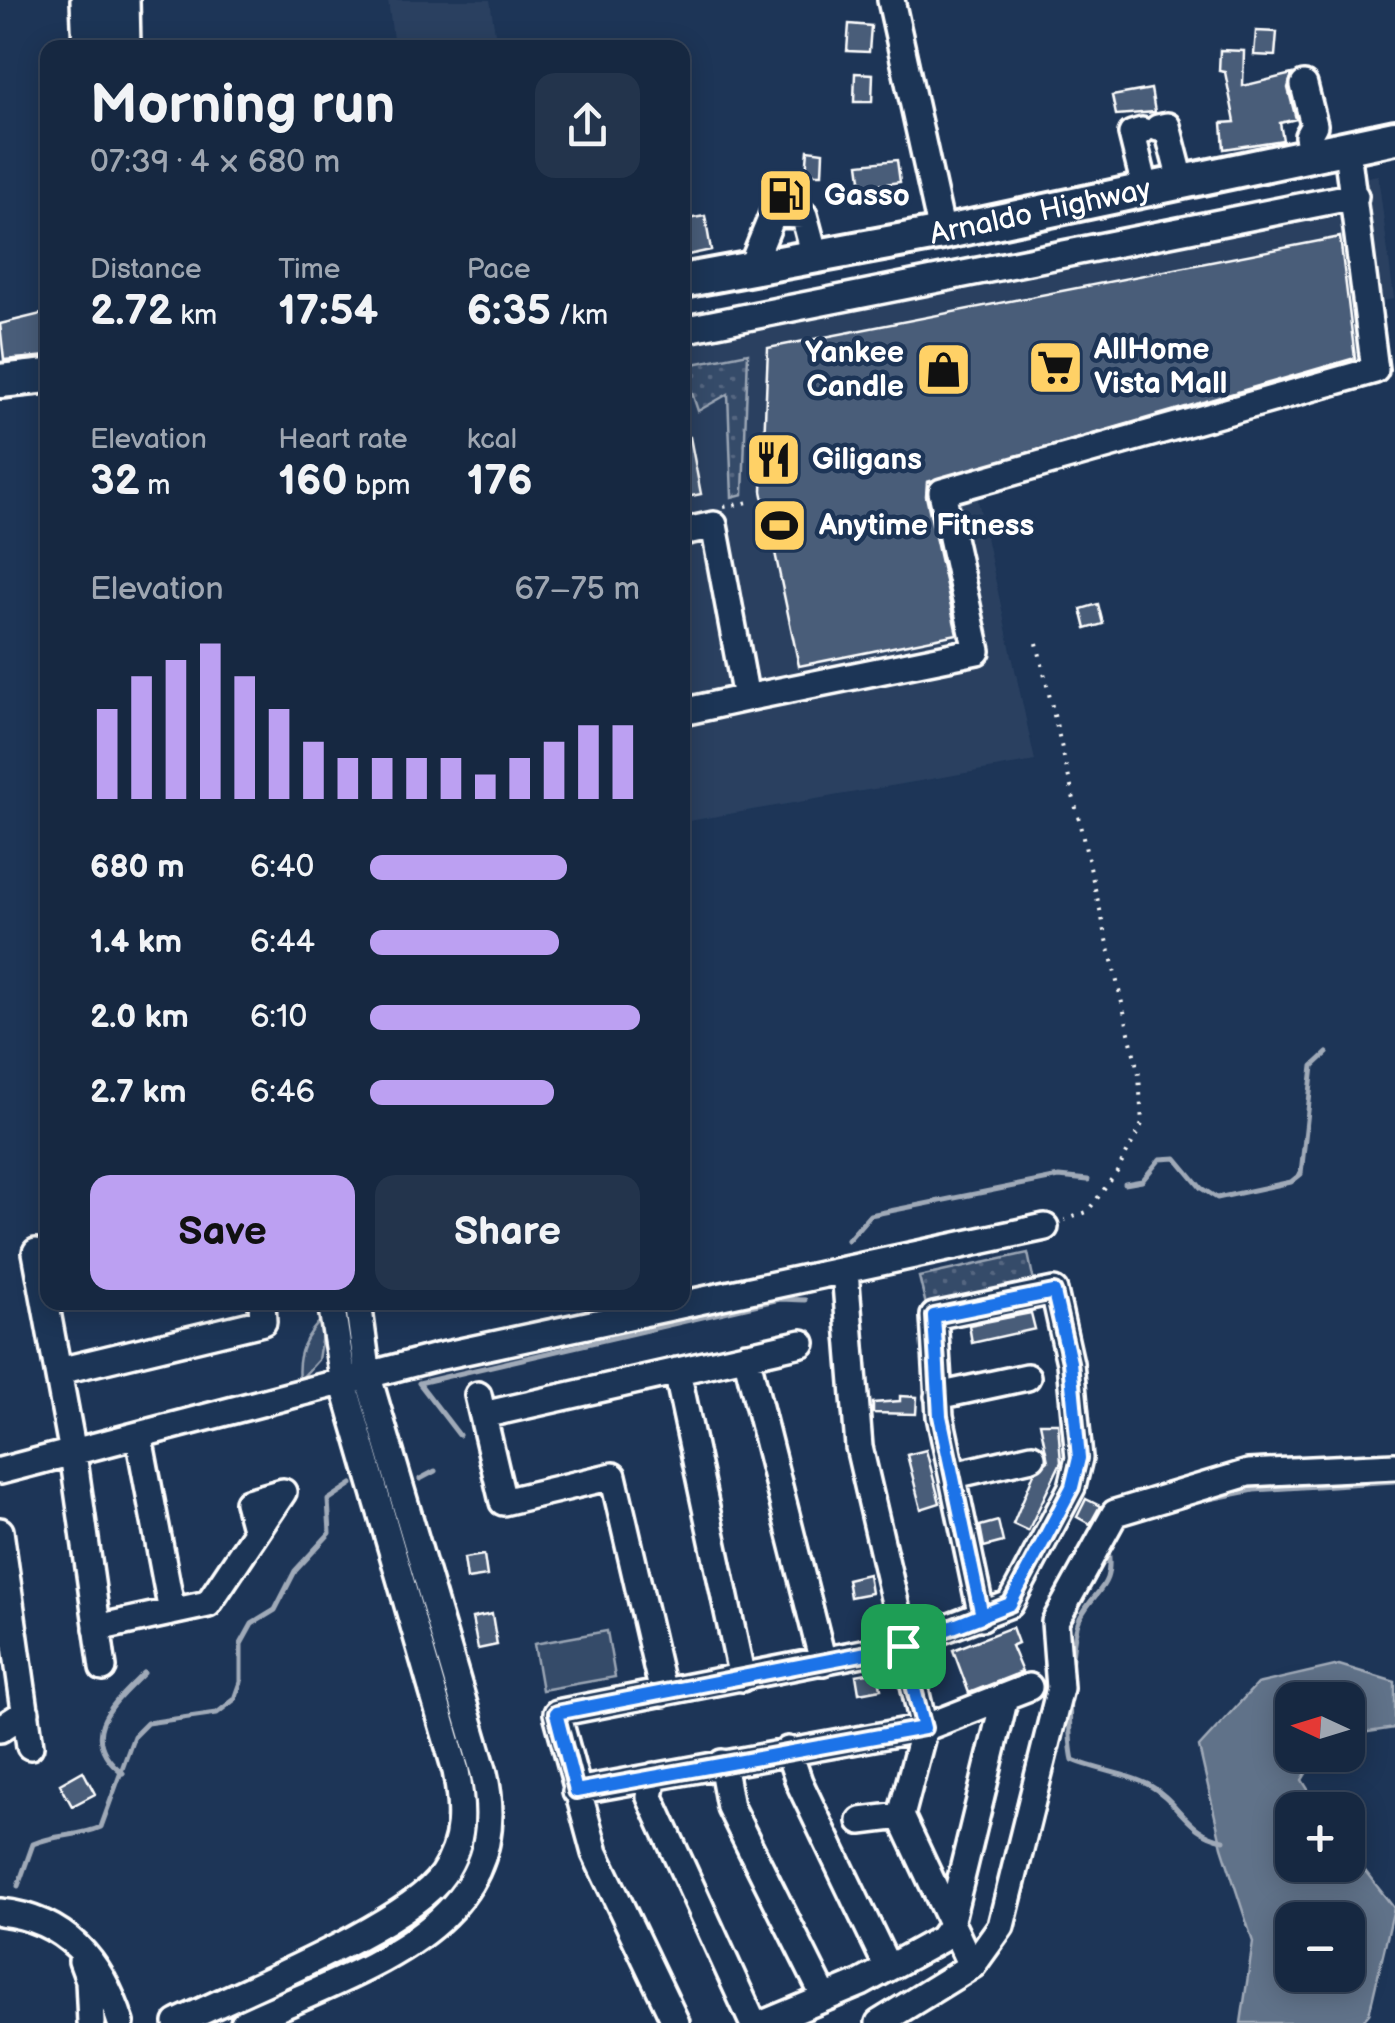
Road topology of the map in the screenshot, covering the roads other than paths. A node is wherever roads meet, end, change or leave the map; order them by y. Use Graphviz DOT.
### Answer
graph roads {
  1 [pos="84,0"];
  2 [pos="105,0"];
  3 [pos="126,0"];
  4 [pos="891,0"];
  5 [pos="86,40"];
  6 [pos="106,40"];
  7 [pos="128,40"];
  8 [pos="1304,86"];
  9 [pos="1395,137"];
  10 [pos="1347,150"];
  11 [pos="1312,158"];
  12 [pos="1182,184"];
  13 [pos="1146,191"];
  14 [pos="1355,196"];
  15 [pos="942,233"];
  16 [pos="815,256"];
  17 [pos="752,268"];
  18 [pos="690,280"];
  19 [pos="690,328"];
  20 [pos="40,377"];
  21 [pos="0,382"];
  22 [pos="690,530"];
  23 [pos="746,698"];
  24 [pos="690,710"];
  25 [pos="1046,1227"];
  26 [pos="36,1252"];
  27 [pos="40,1269"];
  28 [pos="846,1271"];
  29 [pos="690,1304"];
  30 [pos="48,1310"];
  31 [pos="263,1310"];
  32 [pos="334,1310"];
  33 [pos="335,1310"];
  34 [pos="336,1310"];
  35 [pos="359,1310"];
  36 [pos="662,1310"];
  37 [pos="363,1338"];
  38 [pos="802,1342"];
  39 [pos="746,1355"];
  40 [pos="422,1361"];
  41 [pos="58,1371"];
  42 [pos="677,1371"];
  43 [pos="1027,1377"];
  44 [pos="356,1381"];
  45 [pos="938,1396"];
  46 [pos="295,1397"];
  47 [pos="384,1428"];
  48 [pos="140,1437"];
  49 [pos="362,1446"];
  50 [pos="74,1454"];
  51 [pos="1032,1457"];
  52 [pos="1395,1466"];
  53 [pos="0,1471"];
  54 [pos="954,1475"];
  55 [pos="0,1531"];
  56 [pos="256,1532"];
  57 [pos="172,1612"];
  58 [pos="982,1616"];
  59 [pos="97,1628"];
  60 [pos="903,1646"];
  61 [pos="823,1662"];
  62 [pos="103,1668"];
  63 [pos="742,1678"];
  64 [pos="1030,1687"];
  65 [pos="662,1693"];
  66 [pos="1005,1696"];
  67 [pos="26,1712"];
  68 [pos="924,1728"];
  69 [pos="0,1729"];
  70 [pos="30,1746"];
  71 [pos="788,1750"];
  72 [pos="722,1763"];
  73 [pos="654,1776"];
  74 [pos="576,1791"];
  75 [pos="900,1816"];
  76 [pos="861,1821"];
  77 [pos="0,1912"];
  78 [pos="949,1928"];
  79 [pos="77,1947"];
  80 [pos="966,1957"];
  81 [pos="888,1968"];
  82 [pos="825,1998"];
  83 [pos="91,2023"];
  84 [pos="121,2023"];
  85 [pos="178,2023"];
  86 [pos="244,2023"];
  87 [pos="676,2023"];
  88 [pos="754,2023"];
  89 [pos="764,2023"];
  90 [pos="879,2023"];
  1 -- 5 [label="street"];
  2 -- 6 [label="street"];
  3 -- 7 [label="street"];
  4 -- 15 [label="street"];
  8 -- 11 [label="street"];
  9 -- 10 [label="main road, Arnaldo Highway"];
  10 -- 11 [label="main road, Arnaldo Highway"];
  10 -- 14 [label="street"];
  11 -- 12 [label="main road, Arnaldo Highway"];
  12 -- 13 [label="main road, Arnaldo Highway"];
  12 -- 13 [label="street"];
  13 -- 15 [label="main road, Arnaldo Highway"];
  14 -- 19 [label="street"];
  14 -- 23 [label="street"];
  15 -- 16 [label="main road, Arnaldo Highway"];
  16 -- 17 [label="main road, Arnaldo Highway"];
  16 -- 17 [label="street"];
  17 -- 18 [label="main road, Arnaldo Highway"];
  20 -- 21 [label="main road"];
  22 -- 23 [label="street"];
  23 -- 24 [label="street"];
  25 -- 28 [label="street"];
  26 -- 27 [label="street"];
  28 -- 29 [label="street"];
  28 -- 60 [label="street"];
  30 -- 41 [label="street"];
  31 -- 41 [label="street"];
  32 -- 46 [label="street"];
  33 -- 44 [label="street"];
  34 -- 37 [label="street"];
  35 -- 37 [label="street"];
  36 -- 40 [label="street"];
  37 -- 40 [label="street"];
  37 -- 44 [label="street"];
  38 -- 39 [label="street"];
  39 -- 42 [label="street"];
  39 -- 61 [label="street"];
  40 -- 44 [label="street"];
  40 -- 47 [label="street"];
  41 -- 50 [label="street"];
  42 -- 63 [label="street"];
  42 -- 65 [label="street"];
  43 -- 45 [label="street"];
  44 -- 46 [label="street"];
  44 -- 47 [label="street"];
  44 -- 49 [label="street"];
  45 -- 54 [label="street"];
  45 -- 58 [label="street"];
  46 -- 48 [label="street"];
  46 -- 49 [label="street"];
  47 -- 86 [label="street"];
  48 -- 50 [label="street"];
  48 -- 57 [label="street"];
  49 -- 85 [label="street"];
  50 -- 53 [label="street"];
  50 -- 59 [label="street"];
  51 -- 54 [label="street"];
  52 -- 90 [label="street"];
  54 -- 58 [label="street"];
  55 -- 67 [label="street"];
  56 -- 57 [label="street"];
  57 -- 59 [label="street"];
  58 -- 60 [label="street"];
  59 -- 62 [label="street"];
  60 -- 61 [label="street"];
  60 -- 68 [label="street"];
  61 -- 63 [label="street"];
  63 -- 65 [label="street"];
  64 -- 66 [label="street"];
  65 -- 74 [label="street"];
  66 -- 68 [label="street"];
  66 -- 78 [label="street"];
  67 -- 69 [label="street"];
  67 -- 70 [label="street"];
  68 -- 71 [label="street"];
  68 -- 75 [label="street"];
  71 -- 72 [label="street"];
  71 -- 81 [label="street"];
  72 -- 73 [label="street"];
  72 -- 82 [label="street"];
  73 -- 74 [label="street"];
  73 -- 88 [label="street"];
  74 -- 87 [label="street"];
  75 -- 76 [label="street"];
  75 -- 78 [label="street"];
  77 -- 79 [label="street"];
  78 -- 80 [label="street"];
  78 -- 81 [label="street"];
  79 -- 83 [label="street"];
  79 -- 84 [label="street"];
  81 -- 82 [label="street"];
  82 -- 89 [label="street"];
}
